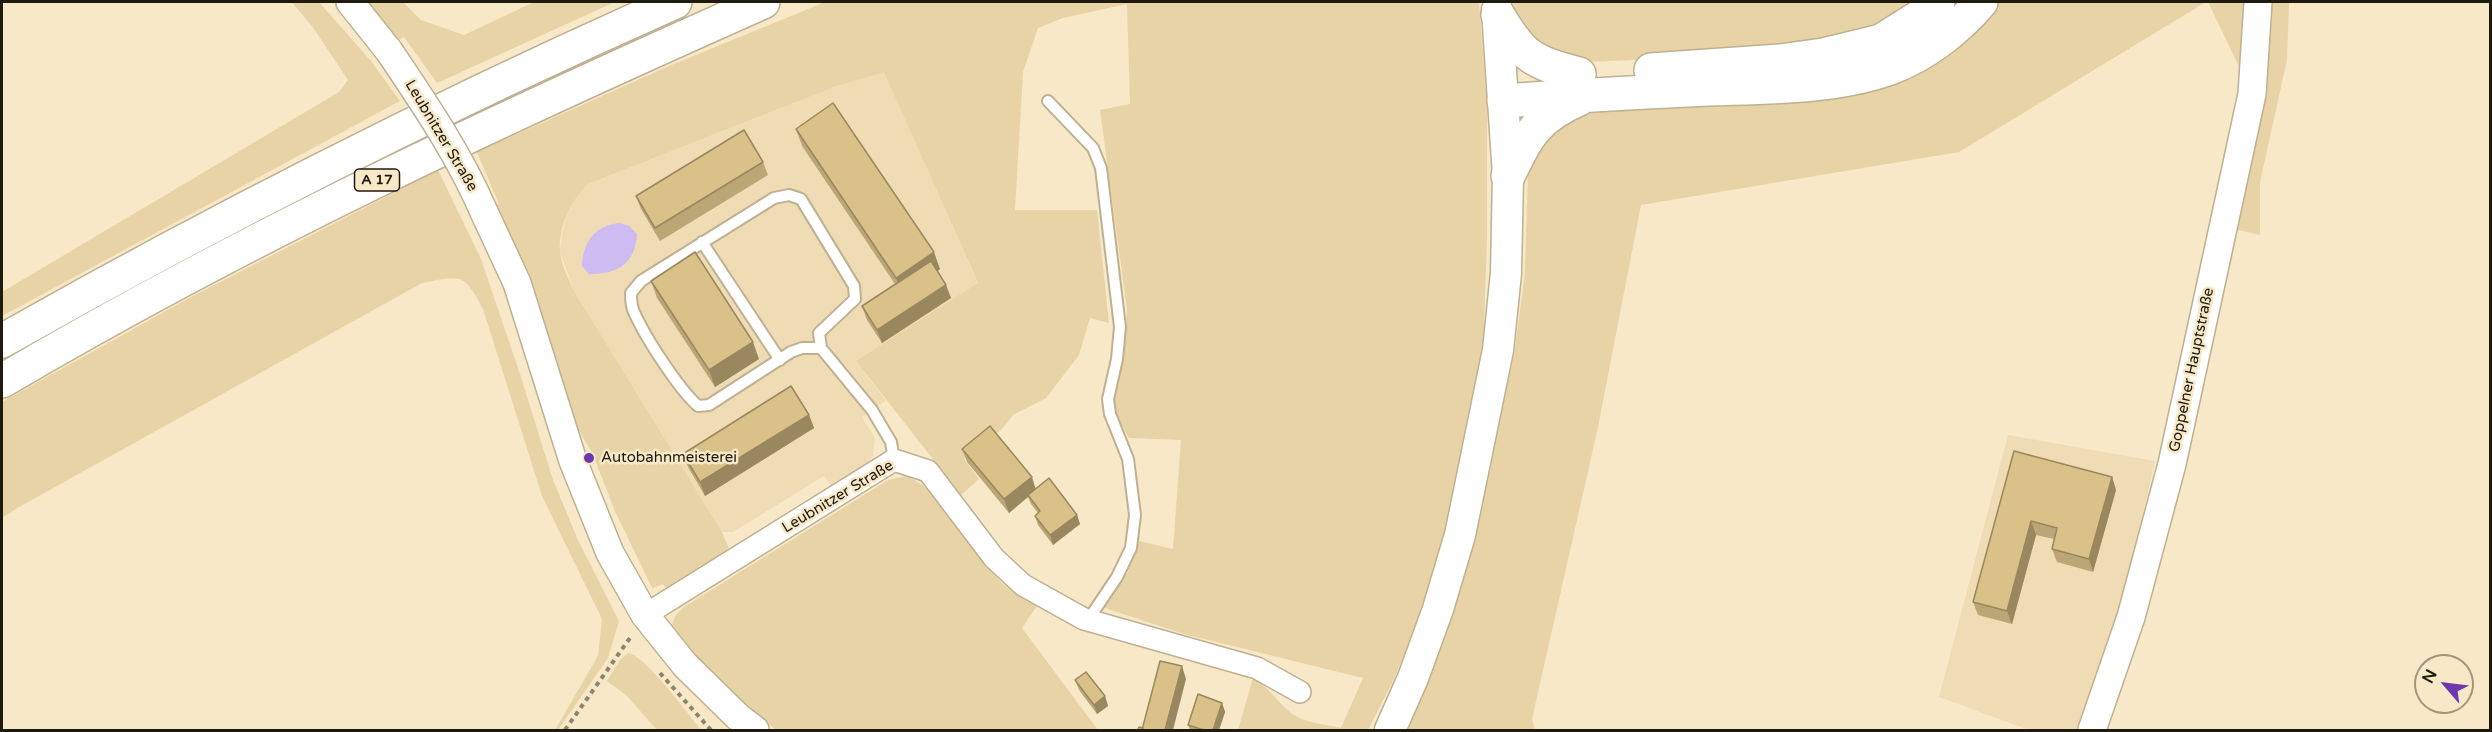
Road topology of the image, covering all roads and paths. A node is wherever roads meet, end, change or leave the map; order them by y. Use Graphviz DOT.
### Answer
graph roads {
  1 [pos="350,2"];
  2 [pos="675,2"];
  3 [pos="763,2"];
  4 [pos="1938,2"];
  5 [pos="1981,2"];
  6 [pos="2258,2"];
  7 [pos="1497,8"];
  8 [pos="1585,84"];
  9 [pos="1504,91"];
  10 [pos="1048,101"];
  11 [pos="1508,176"];
  12 [pos="702,242"];
  13 [pos="2,341"];
  14 [pos="821,348"];
  15 [pos="780,360"];
  16 [pos="2,381"];
  17 [pos="894,460"];
  18 [pos="645,615"];
  19 [pos="1088,620"];
  20 [pos="1300,692"];
  21 [pos="566,730"];
  22 [pos="755,730"];
  23 [pos="1390,730"];
  24 [pos="2092,730"];
  1 -- 18 [label="street, Leubnitzer Straße, bridge"];
  2 -- 13 [label="highway, A 17"];
  3 -- 16 [label="highway, A 17"];
  4 -- 8 [label="highway"];
  5 -- 8 [label="highway"];
  6 -- 24 [label="street, Goppelner Hauptstraße"];
  7 -- 8 [label="highway"];
  7 -- 9 [label="main road"];
  8 -- 9 [label="highway"];
  8 -- 11 [label="highway"];
  9 -- 11 [label="main road"];
  10 -- 19 [label="lane"];
  11 -- 23 [label="main road"];
  12 -- 14 [label="lane"];
  12 -- 15 [label="lane"];
  12 -- 15 [label="lane"];
  14 -- 15 [label="lane"];
  14 -- 17 [label="lane"];
  17 -- 18 [label="street, Leubnitzer Straße"];
  17 -- 19 [label="street, Leubnitzer Straße"];
  18 -- 21 [label="path"];
  18 -- 22 [label="street, Leubnitzer Straße"];
  19 -- 20 [label="street, Leubnitzer Straße"];
}
